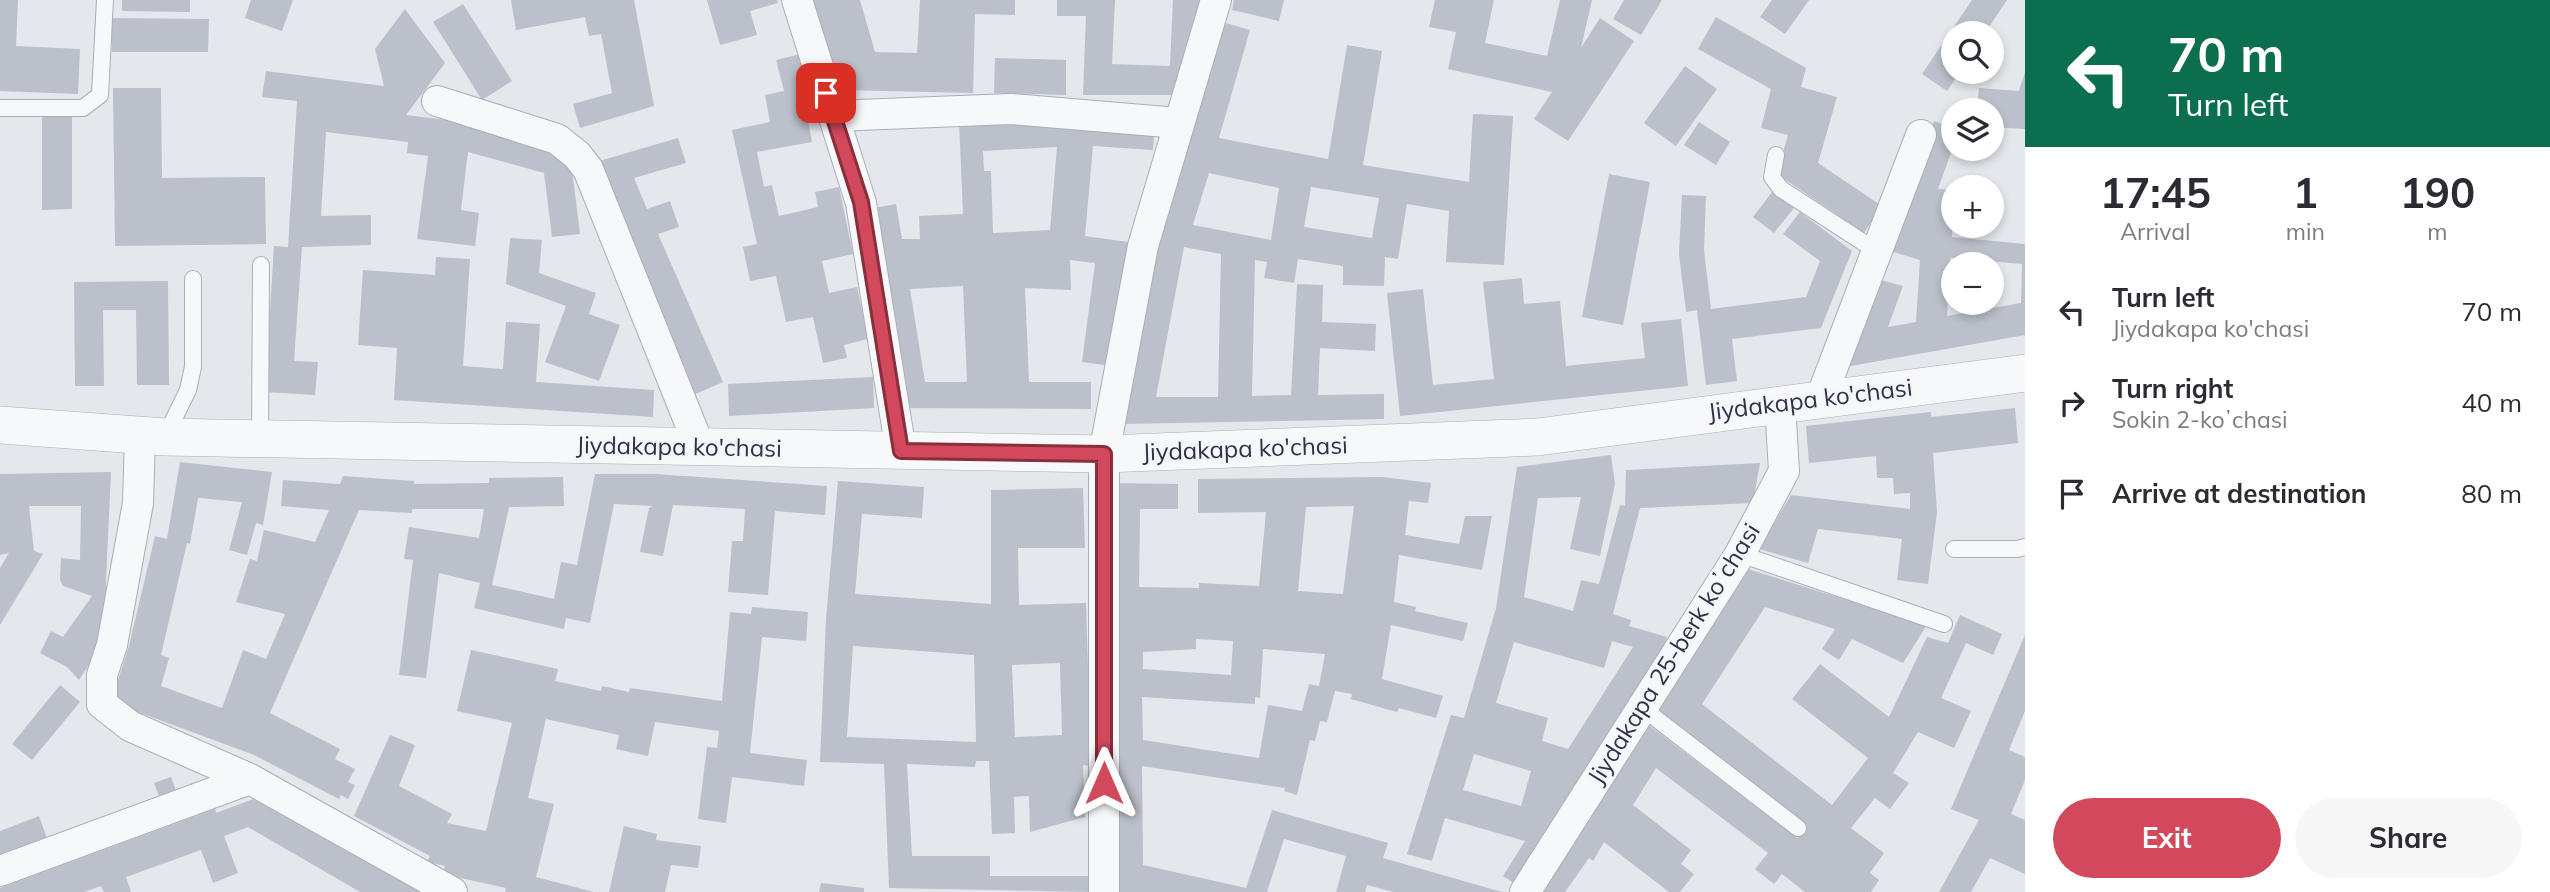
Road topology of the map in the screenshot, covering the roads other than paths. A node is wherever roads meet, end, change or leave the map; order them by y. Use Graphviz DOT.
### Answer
graph roads {
  1 [pos="105,0"];
  2 [pos="797,0"];
  3 [pos="1216,0"];
  4 [pos="437,101"];
  5 [pos="0,108"];
  6 [pos="833,116"];
  7 [pos="1178,123"];
  8 [pos="1921,135"];
  9 [pos="1776,155"];
  10 [pos="1878,252"];
  11 [pos="261,265"];
  12 [pos="193,279"];
  13 [pos="2025,373"];
  14 [pos="1821,398"];
  15 [pos="1780,404"];
  16 [pos="0,425"];
  17 [pos="153,436"];
  18 [pos="260,439"];
  19 [pos="700,448"];
  20 [pos="901,451"];
  21 [pos="1104,454"];
  22 [pos="2025,547"];
  23 [pos="1954,549"];
  24 [pos="1740,554"];
  25 [pos="1944,624"];
  26 [pos="1641,707"];
  27 [pos="250,779"];
  28 [pos="1798,828"];
  29 [pos="0,871"];
  30 [pos="452,892"];
  31 [pos="1104,892"];
  32 [pos="1525,892"];
  1 -- 5 [label="lane"];
  2 -- 6 [label="street"];
  3 -- 7 [label="street"];
  4 -- 19 [label="street"];
  6 -- 7 [label="street"];
  6 -- 20 [label="street"];
  7 -- 21 [label="street"];
  8 -- 10 [label="street"];
  9 -- 10 [label="lane"];
  10 -- 14 [label="street"];
  11 -- 18 [label="lane"];
  12 -- 17 [label="lane"];
  13 -- 14 [label="street, Jiydakapa ko'chasi"];
  14 -- 15 [label="street, Jiydakapa ko'chasi"];
  15 -- 21 [label="street, Jiydakapa ko'chasi"];
  15 -- 24 [label="street, Jiydakapa 25-berk koʼchasi"];
  16 -- 17 [label="street, Jiydakapa ko'chasi"];
  17 -- 18 [label="street, Jiydakapa ko'chasi"];
  17 -- 27 [label="street"];
  18 -- 19 [label="street, Jiydakapa ko'chasi"];
  19 -- 20 [label="street, Jiydakapa ko'chasi"];
  20 -- 21 [label="street, Jiydakapa ko'chasi"];
  21 -- 31 [label="street"];
  22 -- 23 [label="lane"];
  24 -- 25 [label="lane"];
  24 -- 26 [label="street, Jiydakapa 25-berk koʼchasi"];
  26 -- 28 [label="lane"];
  26 -- 32 [label="street, Jiydakapa 25-berk koʼchasi"];
  27 -- 29 [label="street"];
  27 -- 30 [label="street"];
}
